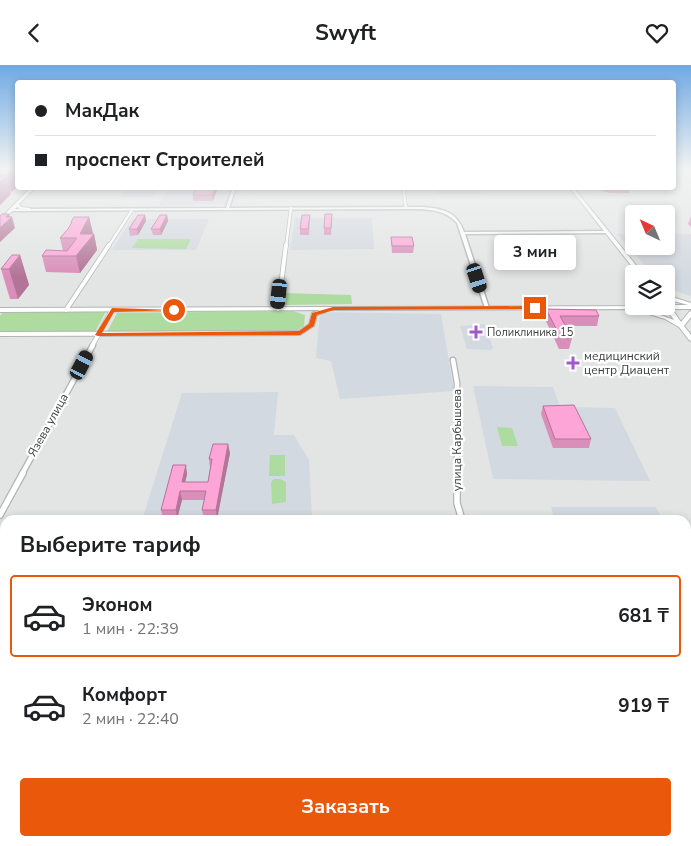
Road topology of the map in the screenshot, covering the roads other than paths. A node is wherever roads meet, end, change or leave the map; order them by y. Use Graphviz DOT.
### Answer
graph roads {
  1 [pos="17,204"];
  2 [pos="229,204"];
  3 [pos="405,204"];
  4 [pos="585,204"];
  5 [pos="406,208"];
  6 [pos="12,209"];
  7 [pos="29,209"];
  8 [pos="227,209"];
  9 [pos="291,209"];
  10 [pos="132,210"];
  11 [pos="0,221"];
  12 [pos="606,232"];
  13 [pos="462,233"];
  14 [pos="634,265"];
  15 [pos="675,300"];
  16 [pos="625,306"];
  17 [pos="675,306"];
  18 [pos="691,306"];
  19 [pos="487,308"];
  20 [pos="278,309"];
  21 [pos="293,309"];
  22 [pos="333,309"];
  23 [pos="0,310"];
  24 [pos="66,310"];
  25 [pos="112,310"];
  26 [pos="691,313"];
  27 [pos="658,315"];
  28 [pos="674,315"];
  29 [pos="313,321"];
  30 [pos="681,325"];
  31 [pos="0,334"];
  32 [pos="98,335"];
  33 [pos="691,339"];
  34 [pos="453,360"];
  35 [pos="0,515"];
  36 [pos="461,515"];
  1 -- 6 [label="main road"];
  1 -- 7 [label="main road"];
  2 -- 8 [label="street"];
  3 -- 5 [label="street"];
  4 -- 12 [label="main road"];
  5 -- 9 [label="street"];
  5 -- 13 [label="street"];
  6 -- 7 [label="street"];
  6 -- 11 [label="main road"];
  7 -- 10 [label="street"];
  8 -- 9 [label="street"];
  8 -- 10 [label="street"];
  9 -- 20 [label="street"];
  10 -- 24 [label="street"];
  12 -- 13 [label="street"];
  12 -- 14 [label="main road"];
  13 -- 19 [label="street"];
  15 -- 18 [label="main road"];
  16 -- 19 [label="main road"];
  17 -- 18 [label="main road"];
  19 -- 22 [label="main road"];
  20 -- 21 [label="main road"];
  20 -- 25 [label="main road"];
  21 -- 22 [label="main road"];
  21 -- 29 [label="main road"];
  22 -- 29 [label="main road"];
  23 -- 24 [label="main road"];
  24 -- 25 [label="main road"];
  25 -- 32 [label="street, Язева улица"];
  26 -- 30 [label="main road"];
  27 -- 30 [label="main road"];
  28 -- 30 [label="main road"];
  29 -- 32 [label="main road"];
  30 -- 33 [label="main road"];
  31 -- 32 [label="main road"];
  32 -- 35 [label="street, Язева улица"];
  34 -- 36 [label="street, улица Карбышева"];
}
